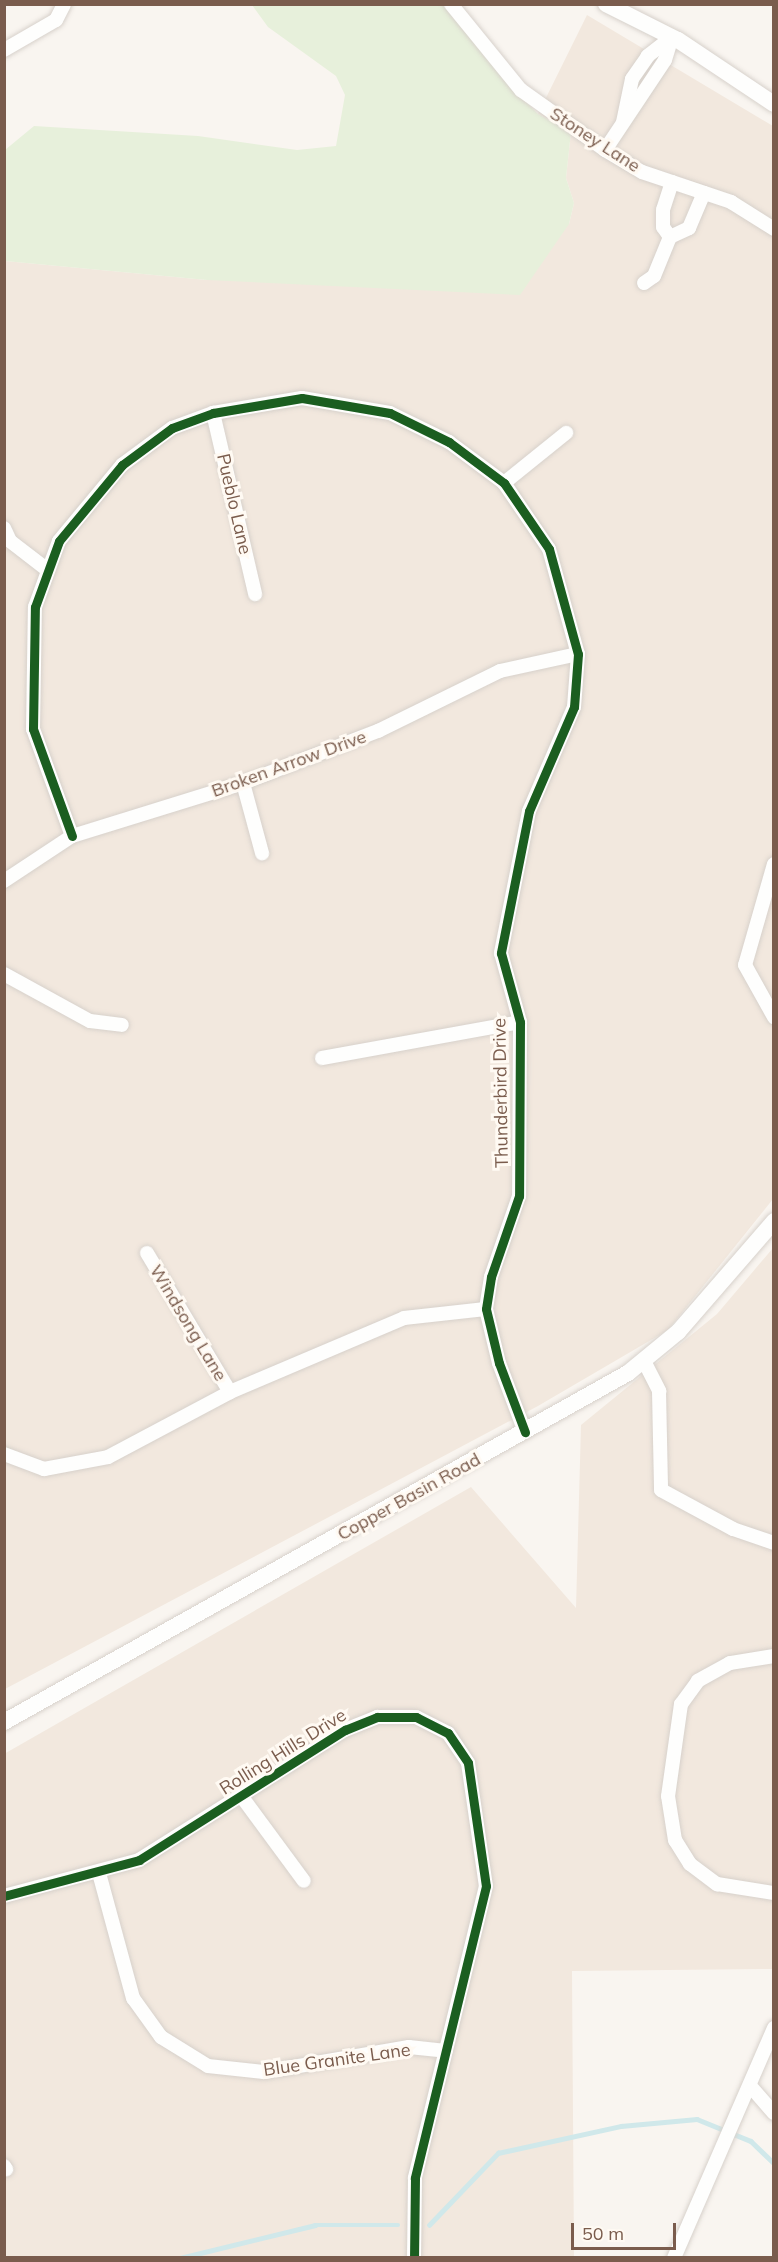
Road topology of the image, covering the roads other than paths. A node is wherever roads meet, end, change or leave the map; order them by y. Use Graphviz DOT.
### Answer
graph roads {
  1 [pos="64,4"];
  2 [pos="451,4"];
  3 [pos="606,4"];
  4 [pos="672,37"];
  5 [pos="4,50"];
  6 [pos="774,104"];
  7 [pos="605,150"];
  8 [pos="672,182"];
  9 [pos="704,193"];
  10 [pos="774,229"];
  11 [pos="670,237"];
  12 [pos="644,283"];
  13 [pos="213,413"];
  14 [pos="566,433"];
  15 [pos="504,483"];
  16 [pos="4,528"];
  17 [pos="45,568"];
  18 [pos="255,594"];
  19 [pos="578,654"];
  20 [pos="243,783"];
  21 [pos="72,836"];
  22 [pos="262,853"];
  23 [pos="774,864"];
  24 [pos="4,881"];
  25 [pos="4,974"];
  26 [pos="774,1017"];
  27 [pos="520,1022"];
  28 [pos="122,1025"];
  29 [pos="322,1058"];
  30 [pos="774,1221"];
  31 [pos="147,1253"];
  32 [pos="486,1309"];
  33 [pos="644,1361"];
  34 [pos="230,1392"];
  35 [pos="525,1432"];
  36 [pos="4,1454"];
  37 [pos="774,1543"];
  38 [pos="774,1656"];
  39 [pos="4,1722"];
  40 [pos="242,1797"];
  41 [pos="99,1873"];
  42 [pos="304,1881"];
  43 [pos="774,1893"];
  44 [pos="4,1896"];
  45 [pos="774,2028"];
  46 [pos="446,2051"];
  47 [pos="752,2088"];
  48 [pos="774,2113"];
  49 [pos="414,2258"];
  50 [pos="674,2258"];
  1 -- 5 [label="street"];
  2 -- 7 [label="street, Stoney Lane"];
  3 -- 4 [label="street"];
  4 -- 6 [label="street"];
  4 -- 7 [label="street"];
  7 -- 8 [label="street, Stoney Lane"];
  8 -- 9 [label="street, Stoney Lane"];
  8 -- 11 [label="street"];
  9 -- 10 [label="street, Stoney Lane"];
  9 -- 11 [label="street"];
  11 -- 12 [label="street"];
  13 -- 15 [label="street, Thunderbird Drive"];
  13 -- 17 [label="street, Thunderbird Drive"];
  13 -- 18 [label="street, Pueblo Lane"];
  14 -- 15 [label="street"];
  15 -- 19 [label="street, Thunderbird Drive"];
  16 -- 17 [label="street"];
  17 -- 21 [label="street, Thunderbird Drive"];
  19 -- 20 [label="street, Broken Arrow Drive"];
  19 -- 27 [label="street, Thunderbird Drive"];
  20 -- 21 [label="street, Broken Arrow Drive"];
  20 -- 22 [label="street"];
  21 -- 24 [label="street, Broken Arrow Drive"];
  23 -- 26 [label="street"];
  25 -- 28 [label="street"];
  27 -- 29 [label="street"];
  27 -- 32 [label="street, Thunderbird Drive"];
  30 -- 33 [label="street, Copper Basin Road"];
  31 -- 34 [label="street, Windsong Lane"];
  32 -- 34 [label="street"];
  32 -- 35 [label="street, Thunderbird Drive"];
  33 -- 35 [label="street, Copper Basin Road"];
  33 -- 37 [label="street"];
  34 -- 36 [label="street"];
  35 -- 39 [label="street, Copper Basin Road"];
  38 -- 43 [label="street"];
  40 -- 41 [label="street, Rolling Hills Drive"];
  40 -- 42 [label="street"];
  40 -- 46 [label="street, Rolling Hills Drive"];
  41 -- 44 [label="street, Rolling Hills Drive"];
  41 -- 46 [label="street, Blue Granite Lane"];
  45 -- 47 [label="street"];
  46 -- 49 [label="street, Rolling Hills Drive"];
  47 -- 48 [label="street"];
  47 -- 50 [label="street"];
}
